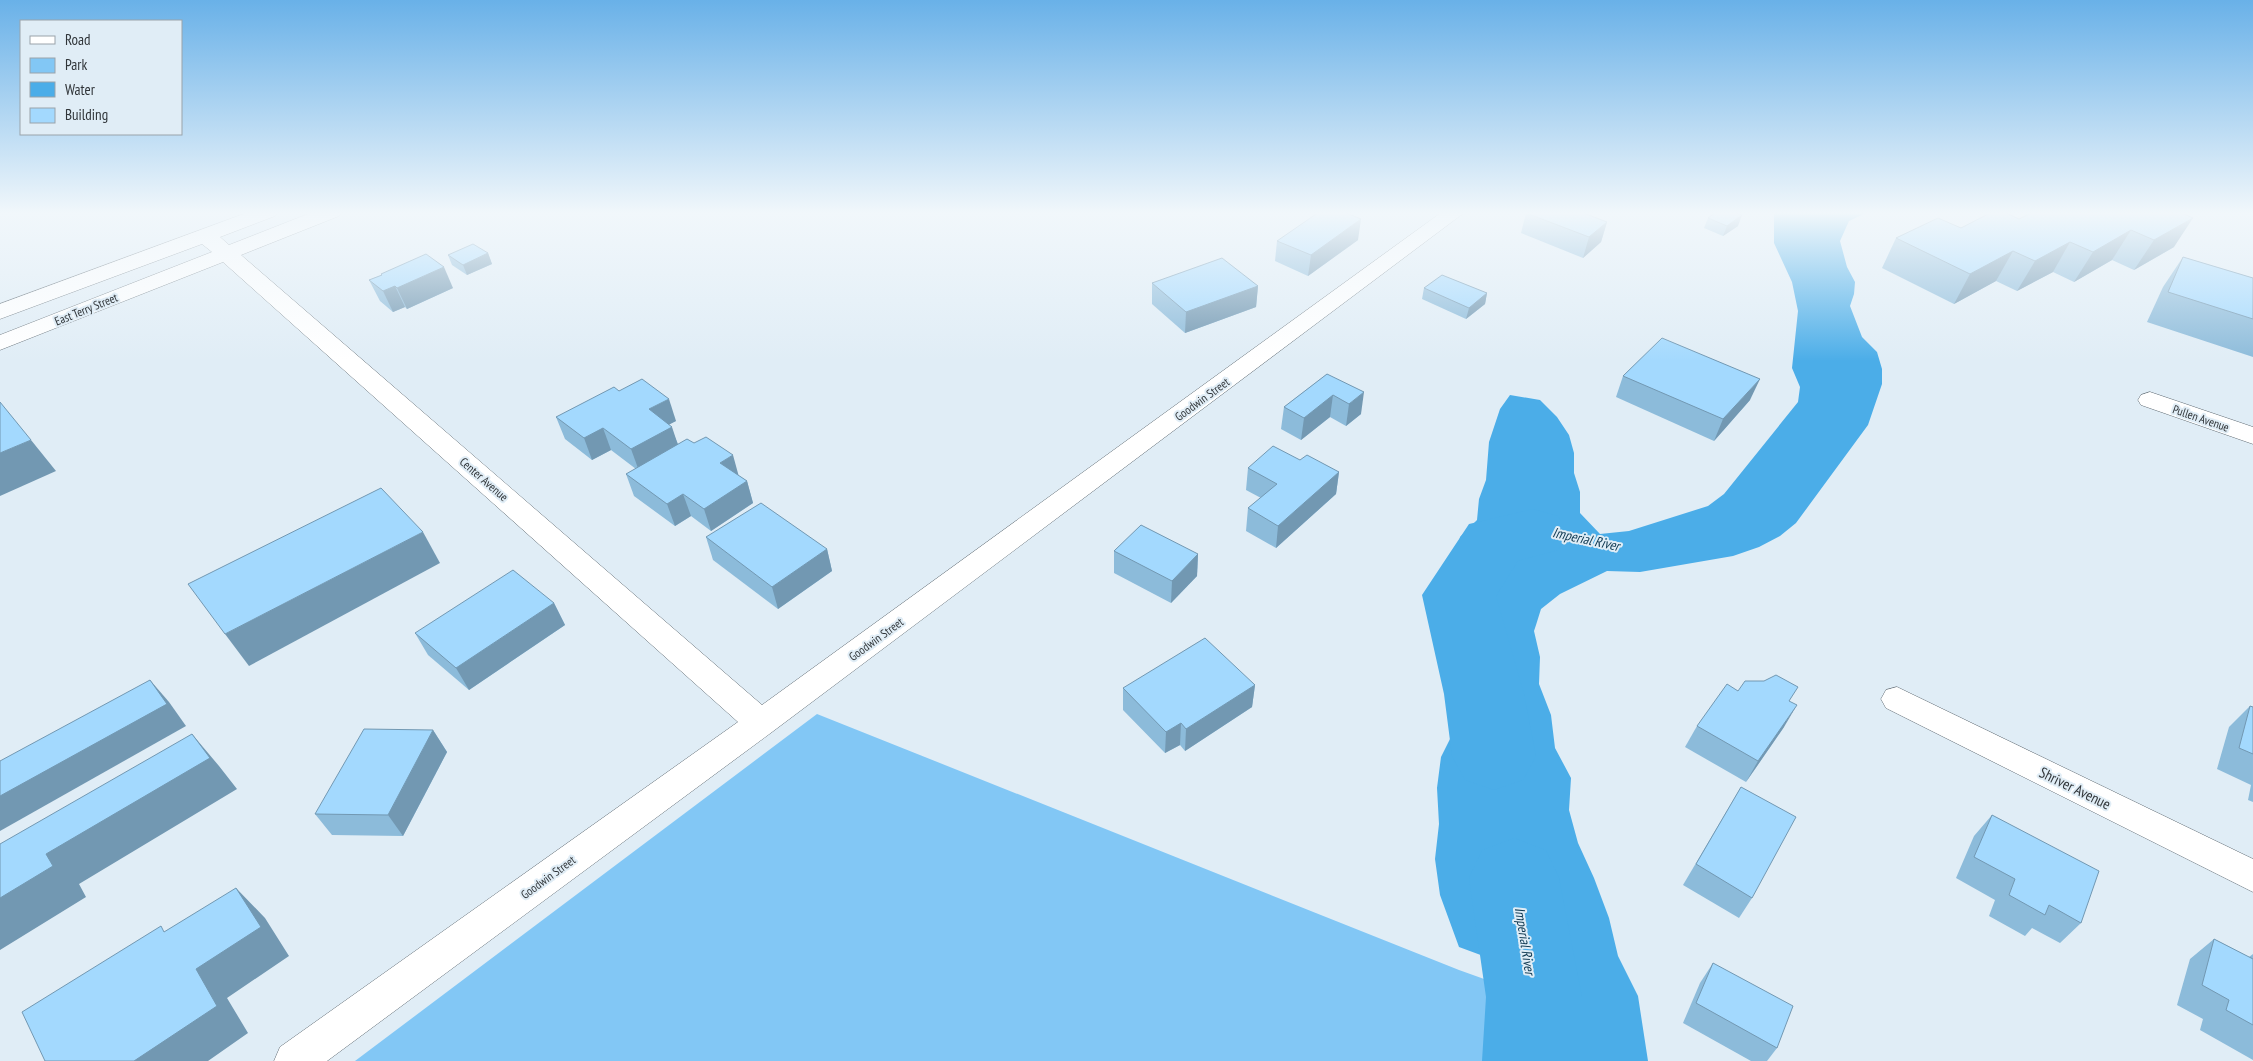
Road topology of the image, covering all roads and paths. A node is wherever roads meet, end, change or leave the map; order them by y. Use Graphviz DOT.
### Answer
graph roads {
  1 [pos="137,262"];
  2 [pos="208,262"];
  3 [pos="236,262"];
  4 [pos="1384,262"];
  5 [pos="0,312"];
  6 [pos="0,343"];
  7 [pos="2150,400"];
  8 [pos="2253,436"];
  9 [pos="1897,699"];
  10 [pos="761,723"];
  11 [pos="2253,876"];
  12 [pos="294,1061"];
  1 -- 5 [label="street"];
  2 -- 6 [label="street, East Terry Street"];
  3 -- 10 [label="street, Center Avenue"];
  4 -- 10 [label="street, Goodwin Street"];
  7 -- 8 [label="street, Pullen Avenue"];
  9 -- 11 [label="street, Shriver Avenue"];
  10 -- 12 [label="street, Goodwin Street"];
}
